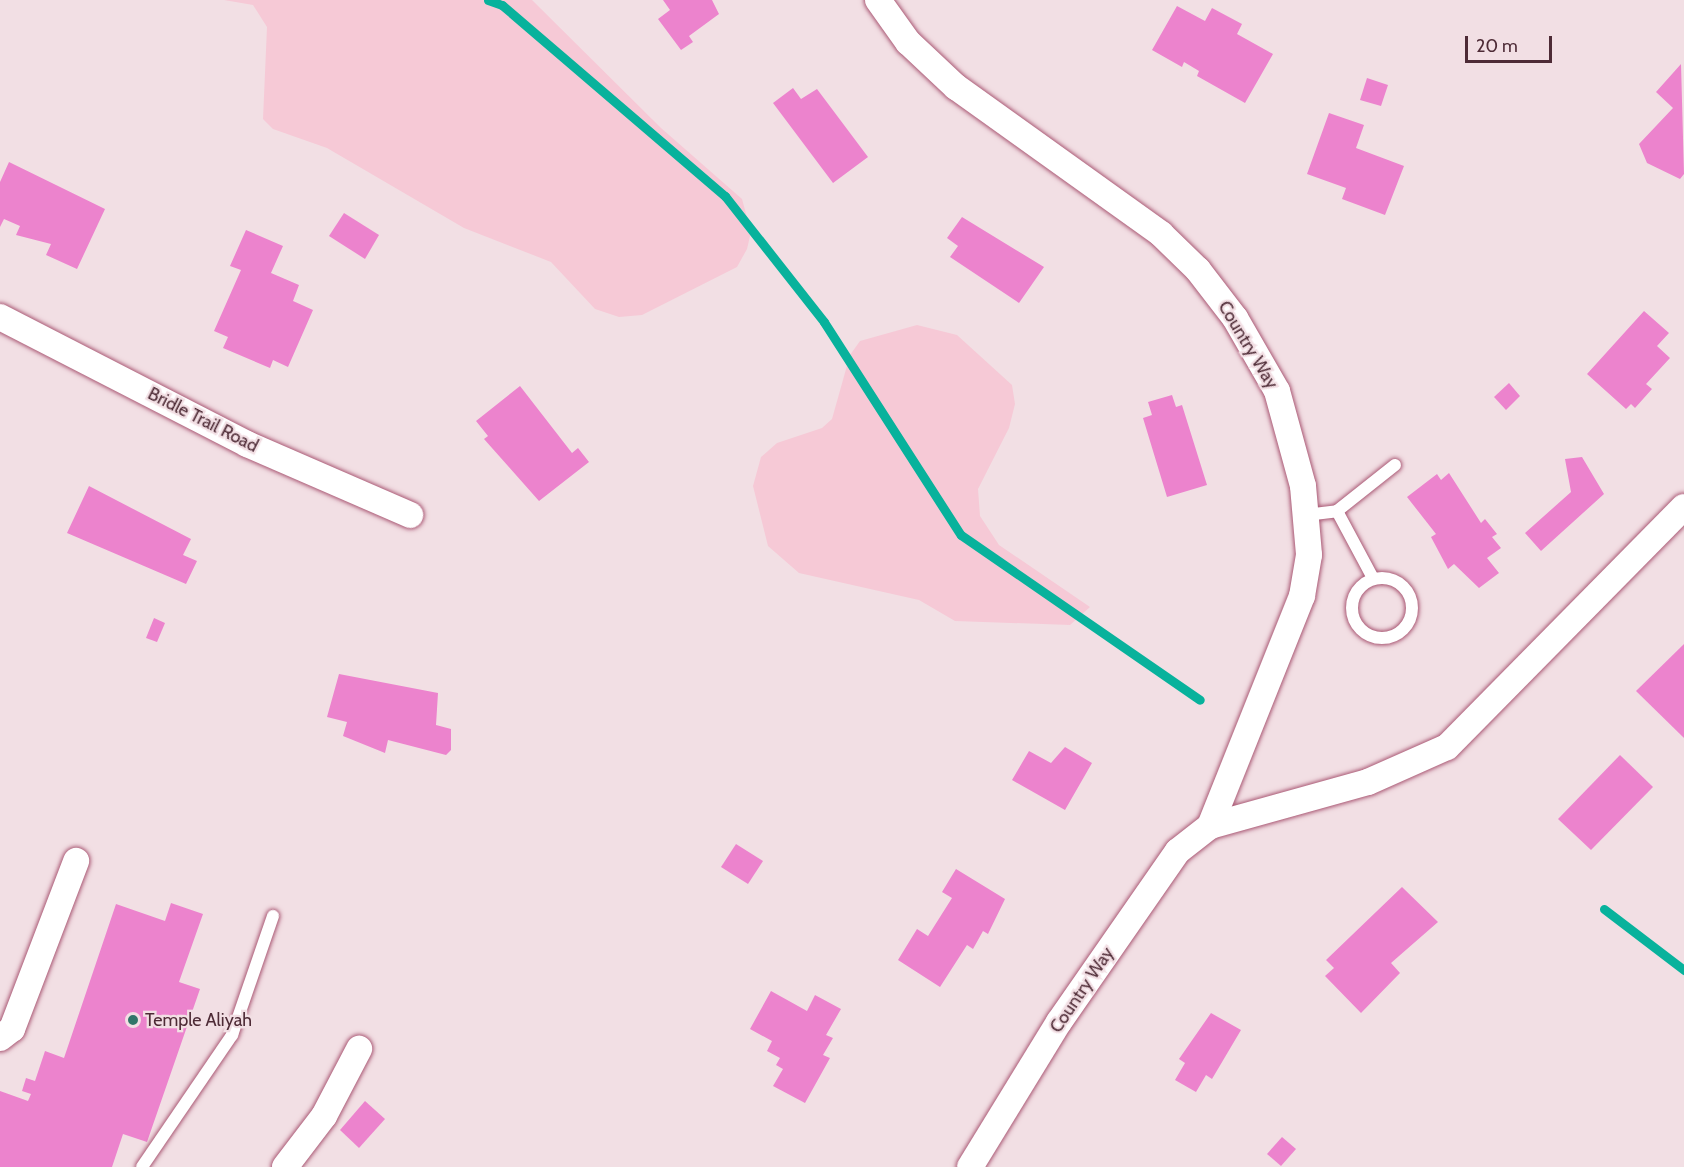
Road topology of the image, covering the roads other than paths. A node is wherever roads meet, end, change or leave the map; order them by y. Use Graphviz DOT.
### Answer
graph roads {
  1 [pos="878,0"];
  2 [pos="0,317"];
  3 [pos="1395,465"];
  4 [pos="1684,507"];
  5 [pos="1337,511"];
  6 [pos="410,515"];
  7 [pos="1306,515"];
  8 [pos="1373,578"];
  9 [pos="1210,826"];
  10 [pos="76,861"];
  11 [pos="273,916"];
  12 [pos="0,1038"];
  13 [pos="359,1049"];
  14 [pos="142,1167"];
  15 [pos="285,1167"];
  16 [pos="970,1167"];
  1 -- 7 [label="street, Country Way"];
  2 -- 6 [label="street, Bridle Trail Road"];
  3 -- 5 [label="lane"];
  4 -- 9 [label="street, Country Way"];
  5 -- 7 [label="lane"];
  5 -- 8 [label="lane"];
  7 -- 9 [label="street, Country Way"];
  8 -- 8 [label="lane"];
  9 -- 16 [label="street, Country Way"];
  10 -- 12 [label="street"];
  11 -- 14 [label="lane"];
  13 -- 15 [label="street"];
}
